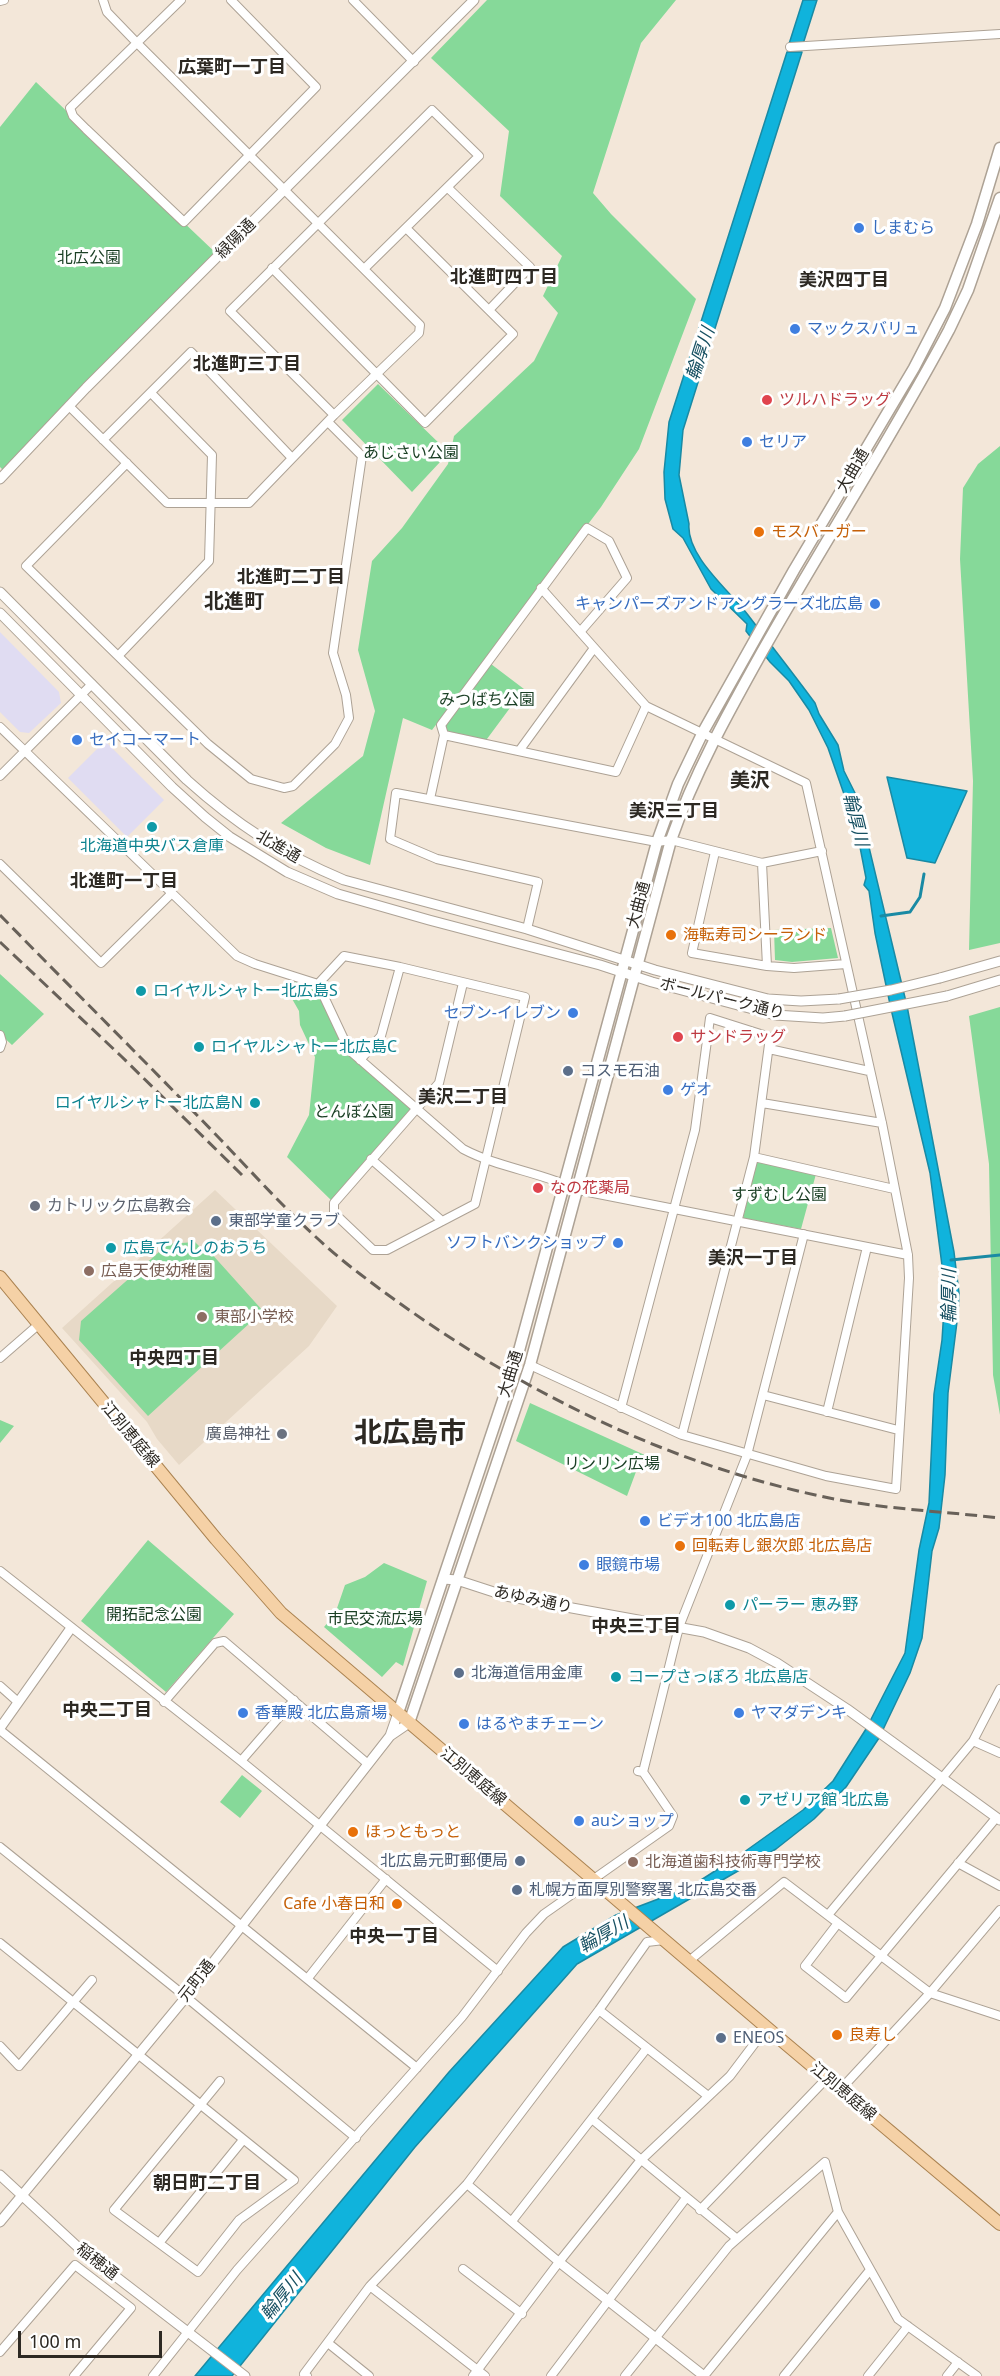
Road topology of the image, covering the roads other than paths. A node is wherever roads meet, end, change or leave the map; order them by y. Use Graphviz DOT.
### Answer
graph roads {
  1 [pos="103,0"];
  2 [pos="181,0"];
  3 [pos="231,0"];
  4 [pos="353,0"];
  5 [pos="474,0"];
  6 [pos="1000,34"];
  7 [pos="136,42"];
  8 [pos="790,47"];
  9 [pos="414,62"];
  10 [pos="1000,148"];
  11 [pos="249,155"];
  12 [pos="448,188"];
  13 [pos="284,190"];
  14 [pos="1000,198"];
  15 [pos="317,223"];
  16 [pos="406,228"];
  17 [pos="272,268"];
  18 [pos="364,269"];
  19 [pos="489,310"];
  20 [pos="378,373"];
  21 [pos="151,393"];
  22 [pos="69,406"];
  23 [pos="334,415"];
  24 [pos="328,422"];
  25 [pos="103,440"];
  26 [pos="292,458"];
  27 [pos="127,464"];
  28 [pos="0,479"];
  29 [pos="211,502"];
  30 [pos="541,588"];
  31 [pos="0,592"];
  32 [pos="0,613"];
  33 [pos="580,632"];
  34 [pos="594,648"];
  35 [pos="119,655"];
  36 [pos="92,684"];
  37 [pos="81,695"];
  38 [pos="646,706"];
  39 [pos="0,727"];
  40 [pos="703,732"];
  41 [pos="444,735"];
  42 [pos="714,738"];
  43 [pos="26,751"];
  44 [pos="519,751"];
  45 [pos="0,776"];
  46 [pos="430,799"];
  47 [pos="671,840"];
  48 [pos="657,842"];
  49 [pos="822,851"];
  50 [pos="715,852"];
  51 [pos="762,863"];
  52 [pos="0,864"];
  53 [pos="171,894"];
  54 [pos="527,929"];
  55 [pos="624,960"];
  56 [pos="1000,961"];
  57 [pos="637,964"];
  58 [pos="846,964"];
  59 [pos="767,966"];
  60 [pos="400,967"];
  61 [pos="621,972"];
  62 [pos="634,976"];
  63 [pos="1000,980"];
  64 [pos="463,983"];
  65 [pos="318,984"];
  66 [pos="0,1035"];
  67 [pos="0,1047"];
  68 [pos="769,1049"];
  69 [pos="360,1060"];
  70 [pos="869,1071"];
  71 [pos="762,1103"];
  72 [pos="416,1107"];
  73 [pos="882,1123"];
  74 [pos="754,1157"];
  75 [pos="371,1159"];
  76 [pos="485,1160"];
  77 [pos="564,1183"];
  78 [pos="894,1189"];
  79 [pos="578,1190"];
  80 [pos="675,1209"];
  81 [pos="442,1221"];
  82 [pos="738,1222"];
  83 [pos="804,1234"];
  84 [pos="867,1247"];
  85 [pos="908,1255"];
  86 [pos="0,1277"];
  87 [pos="38,1325"];
  88 [pos="0,1358"];
  89 [pos="530,1365"];
  90 [pos="764,1395"];
  91 [pos="621,1408"];
  92 [pos="827,1412"];
  93 [pos="898,1430"];
  94 [pos="682,1435"];
  95 [pos="747,1455"];
  96 [pos="0,1571"];
  97 [pos="443,1579"];
  98 [pos="457,1581"];
  99 [pos="679,1627"];
  100 [pos="71,1628"];
  101 [pos="0,1686"];
  102 [pos="1000,1689"];
  103 [pos="294,1701"];
  104 [pos="18,1702"];
  105 [pos="164,1702"];
  106 [pos="398,1713"];
  107 [pos="410,1723"];
  108 [pos="0,1729"];
  109 [pos="390,1736"];
  110 [pos="973,1741"];
  111 [pos="1000,1753"];
  112 [pos="241,1761"];
  113 [pos="368,1764"];
  114 [pos="942,1779"];
  115 [pos="998,1819"];
  116 [pos="319,1826"];
  117 [pos="0,1847"];
  118 [pos="958,1863"];
  119 [pos="386,1878"];
  120 [pos="594,1880"];
  121 [pos="1000,1886"];
  122 [pos="1000,1910"];
  123 [pos="828,1915"];
  124 [pos="838,1923"];
  125 [pos="241,1925"];
  126 [pos="662,1938"];
  127 [pos="0,1943"];
  128 [pos="882,1957"];
  129 [pos="689,1961"];
  130 [pos="498,1971"];
  131 [pos="308,1978"];
  132 [pos="92,1980"];
  133 [pos="930,1993"];
  134 [pos="186,1996"];
  135 [pos="72,2002"];
  136 [pos="599,2010"];
  137 [pos="999,2014"];
  138 [pos="766,2027"];
  139 [pos="0,2046"];
  140 [pos="647,2048"];
  141 [pos="138,2056"];
  142 [pos="417,2068"];
  143 [pos="827,2078"];
  144 [pos="220,2081"];
  145 [pos="840,2090"];
  146 [pos="708,2096"];
  147 [pos="200,2106"];
  148 [pos="592,2120"];
  149 [pos="356,2138"];
  150 [pos="243,2140"];
  151 [pos="640,2162"];
  152 [pos="0,2175"];
  153 [pos="467,2184"];
  154 [pos="21,2197"];
  155 [pos="686,2198"];
  156 [pos="700,2210"];
  157 [pos="838,2212"];
  158 [pos="512,2221"];
  159 [pos="0,2223"];
  160 [pos="1000,2224"];
  161 [pos="736,2238"];
  162 [pos="159,2243"];
  163 [pos="559,2262"];
  164 [pos="463,2269"];
  165 [pos="870,2270"];
  166 [pos="370,2286"];
  167 [pos="607,2300"];
  168 [pos="522,2314"];
  169 [pos="908,2326"];
  170 [pos="188,2332"];
  171 [pos="655,2337"];
  172 [pos="328,2343"];
  173 [pos="0,2352"];
  174 [pos="958,2362"];
  175 [pos="476,2373"];
  176 [pos="74,2376"];
  177 [pos="153,2376"];
  178 [pos="245,2376"];
  179 [pos="307,2376"];
  180 [pos="369,2376"];
  181 [pos="485,2376"];
  182 [pos="551,2376"];
  183 [pos="625,2376"];
  184 [pos="704,2376"];
  185 [pos="783,2376"];
  186 [pos="868,2376"];
  187 [pos="947,2376"];
  188 [pos="977,2376"];
  1 -- 7 [label="street"];
  2 -- 7 [label="street"];
  3 -- 11 [label="street"];
  4 -- 9 [label="street"];
  5 -- 9 [label="street, 緑陽通"];
  6 -- 8 [label="street"];
  7 -- 11 [label="street"];
  7 -- 11 [label="street"];
  9 -- 13 [label="street, 緑陽通"];
  10 -- 40 [label="main road, 大曲通"];
  11 -- 13 [label="street"];
  12 -- 15 [label="street"];
  12 -- 16 [label="street"];
  12 -- 19 [label="street"];
  13 -- 15 [label="street"];
  13 -- 22 [label="street, 緑陽通"];
  14 -- 42 [label="main road, 大曲通"];
  15 -- 17 [label="street"];
  15 -- 18 [label="street"];
  16 -- 18 [label="street"];
  16 -- 19 [label="street"];
  17 -- 20 [label="street"];
  17 -- 23 [label="street"];
  18 -- 20 [label="street"];
  19 -- 20 [label="street"];
  20 -- 23 [label="street"];
  21 -- 25 [label="street"];
  21 -- 26 [label="street"];
  21 -- 29 [label="street"];
  22 -- 25 [label="street"];
  22 -- 28 [label="street, 緑陽通"];
  23 -- 24 [label="street"];
  24 -- 26 [label="street"];
  24 -- 35 [label="street"];
  25 -- 27 [label="street"];
  26 -- 29 [label="street"];
  27 -- 29 [label="street"];
  27 -- 35 [label="street"];
  29 -- 35 [label="street"];
  30 -- 33 [label="street"];
  30 -- 33 [label="street"];
  30 -- 41 [label="street"];
  31 -- 36 [label="street, 北進通"];
  32 -- 37 [label="street, 北進通"];
  33 -- 34 [label="street"];
  34 -- 38 [label="street"];
  34 -- 44 [label="street"];
  36 -- 37 [label="street"];
  36 -- 54 [label="street, 北進通"];
  37 -- 43 [label="street"];
  37 -- 61 [label="street, 北進通"];
  38 -- 40 [label="street"];
  38 -- 44 [label="street"];
  39 -- 43 [label="street"];
  40 -- 42 [label="street"];
  40 -- 48 [label="main road, 大曲通"];
  41 -- 44 [label="street"];
  41 -- 46 [label="street"];
  42 -- 47 [label="main road, 大曲通"];
  42 -- 49 [label="street"];
  43 -- 45 [label="street"];
  43 -- 53 [label="street"];
  46 -- 48 [label="street"];
  46 -- 54 [label="street"];
  47 -- 48 [label="street"];
  47 -- 50 [label="street"];
  47 -- 57 [label="main road, 大曲通"];
  48 -- 55 [label="main road, 大曲通"];
  49 -- 51 [label="street"];
  49 -- 58 [label="street"];
  50 -- 51 [label="street"];
  50 -- 59 [label="street"];
  51 -- 59 [label="street"];
  52 -- 53 [label="street"];
  53 -- 65 [label="street"];
  54 -- 55 [label="street, 北進通"];
  55 -- 57 [label="street, 北進通"];
  55 -- 61 [label="main road, 大曲通"];
  56 -- 57 [label="street, ボールパーク通り, bridge"];
  57 -- 62 [label="main road, 大曲通"];
  58 -- 59 [label="street"];
  58 -- 70 [label="street"];
  60 -- 64 [label="street"];
  60 -- 65 [label="street"];
  60 -- 69 [label="street"];
  61 -- 62 [label="street, ボールパーク通り"];
  61 -- 77 [label="main road, 大曲通"];
  62 -- 63 [label="street, ボールパーク通り, bridge"];
  62 -- 79 [label="main road, 大曲通"];
  64 -- 72 [label="street"];
  64 -- 76 [label="street"];
  65 -- 69 [label="street"];
  66 -- 67 [label="street"];
  68 -- 70 [label="street"];
  68 -- 71 [label="street"];
  68 -- 80 [label="street"];
  69 -- 72 [label="street"];
  70 -- 73 [label="street"];
  71 -- 73 [label="street"];
  71 -- 74 [label="street"];
  72 -- 75 [label="street"];
  72 -- 76 [label="street"];
  73 -- 78 [label="street"];
  74 -- 78 [label="street"];
  74 -- 82 [label="street"];
  75 -- 81 [label="street"];
  75 -- 81 [label="street"];
  76 -- 77 [label="street"];
  76 -- 81 [label="street"];
  77 -- 79 [label="street"];
  77 -- 97 [label="main road, 大曲通"];
  78 -- 85 [label="street"];
  79 -- 80 [label="street"];
  79 -- 89 [label="main road, 大曲通"];
  80 -- 82 [label="street"];
  80 -- 91 [label="street"];
  82 -- 83 [label="street"];
  82 -- 94 [label="street"];
  83 -- 84 [label="street"];
  83 -- 90 [label="street"];
  84 -- 85 [label="street"];
  84 -- 92 [label="street"];
  85 -- 93 [label="street"];
  86 -- 87 [label="main road, 江別恵庭線"];
  87 -- 88 [label="street"];
  87 -- 106 [label="main road, 江別恵庭線"];
  89 -- 91 [label="street"];
  89 -- 98 [label="main road, 大曲通"];
  90 -- 92 [label="street"];
  90 -- 95 [label="street"];
  91 -- 94 [label="street"];
  92 -- 93 [label="street"];
  93 -- 95 [label="street"];
  94 -- 95 [label="street"];
  95 -- 99 [label="street"];
  96 -- 100 [label="street"];
  97 -- 98 [label="street, あゆみ通り"];
  97 -- 106 [label="main road, 大曲通"];
  98 -- 99 [label="street, あゆみ通り"];
  98 -- 107 [label="main road, 大曲通"];
  99 -- 114 [label="street, あゆみ通り"];
  99 -- 120 [label="street"];
  100 -- 104 [label="street"];
  100 -- 105 [label="street"];
  101 -- 104 [label="street"];
  102 -- 110 [label="street"];
  103 -- 105 [label="street"];
  103 -- 112 [label="street"];
  103 -- 113 [label="street"];
  104 -- 108 [label="street"];
  105 -- 112 [label="street"];
  106 -- 107 [label="main road, 江別恵庭線"];
  106 -- 109 [label="street"];
  107 -- 109 [label="street"];
  107 -- 120 [label="main road, 江別恵庭線"];
  108 -- 125 [label="street"];
  109 -- 113 [label="street, 元町通"];
  110 -- 111 [label="street"];
  110 -- 114 [label="street"];
  112 -- 116 [label="street"];
  113 -- 116 [label="street, 元町通"];
  114 -- 115 [label="street"];
  114 -- 123 [label="street"];
  115 -- 118 [label="street"];
  116 -- 119 [label="street"];
  116 -- 125 [label="street, 元町通"];
  117 -- 134 [label="street"];
  118 -- 121 [label="street"];
  118 -- 128 [label="street"];
  119 -- 130 [label="street"];
  119 -- 131 [label="street"];
  120 -- 126 [label="main road, 江別恵庭線"];
  120 -- 130 [label="street"];
  122 -- 133 [label="street"];
  123 -- 124 [label="street"];
  123 -- 129 [label="street"];
  124 -- 128 [label="street"];
  124 -- 128 [label="street"];
  125 -- 131 [label="street"];
  125 -- 134 [label="street, 元町通"];
  126 -- 129 [label="main road, 江別恵庭線"];
  126 -- 136 [label="street"];
  127 -- 135 [label="street"];
  128 -- 133 [label="street"];
  129 -- 138 [label="main road, 江別恵庭線"];
  130 -- 142 [label="street"];
  131 -- 142 [label="street"];
  132 -- 135 [label="street"];
  133 -- 137 [label="street"];
  133 -- 145 [label="street"];
  134 -- 141 [label="street, 元町通"];
  134 -- 149 [label="street"];
  135 -- 139 [label="street"];
  135 -- 141 [label="street"];
  136 -- 140 [label="street"];
  136 -- 153 [label="street"];
  138 -- 143 [label="main road, 江別恵庭線"];
  138 -- 146 [label="street"];
  140 -- 146 [label="street"];
  140 -- 148 [label="street"];
  141 -- 147 [label="street"];
  141 -- 154 [label="street, 元町通"];
  142 -- 149 [label="street"];
  143 -- 145 [label="main road, 江別恵庭線"];
  143 -- 156 [label="street"];
  144 -- 147 [label="street"];
  145 -- 160 [label="main road, 江別恵庭線"];
  146 -- 151 [label="street"];
  147 -- 150 [label="street"];
  147 -- 162 [label="street"];
  148 -- 151 [label="street"];
  148 -- 158 [label="street"];
  149 -- 170 [label="street"];
  150 -- 162 [label="street"];
  150 -- 162 [label="street"];
  151 -- 155 [label="street"];
  151 -- 163 [label="street"];
  152 -- 154 [label="street, 稲穂通"];
  153 -- 158 [label="street"];
  153 -- 166 [label="street"];
  154 -- 159 [label="street, 元町通"];
  154 -- 170 [label="street, 稲穂通"];
  155 -- 156 [label="street"];
  155 -- 167 [label="street"];
  156 -- 161 [label="street"];
  157 -- 161 [label="street"];
  157 -- 165 [label="street"];
  157 -- 184 [label="street"];
  158 -- 163 [label="street"];
  161 -- 171 [label="street"];
  163 -- 167 [label="street"];
  163 -- 168 [label="street"];
  164 -- 168 [label="street"];
  165 -- 169 [label="street"];
  165 -- 185 [label="street"];
  166 -- 172 [label="street"];
  166 -- 175 [label="street"];
  167 -- 171 [label="street"];
  167 -- 182 [label="street"];
  168 -- 175 [label="street"];
  169 -- 174 [label="street"];
  169 -- 186 [label="street"];
  170 -- 177 [label="street"];
  170 -- 178 [label="street, 稲穂通"];
  171 -- 183 [label="street"];
  171 -- 184 [label="street"];
  172 -- 179 [label="street"];
  172 -- 180 [label="street"];
  173 -- 176 [label="street"];
  174 -- 187 [label="street"];
  174 -- 188 [label="street"];
  175 -- 181 [label="street"];
}
